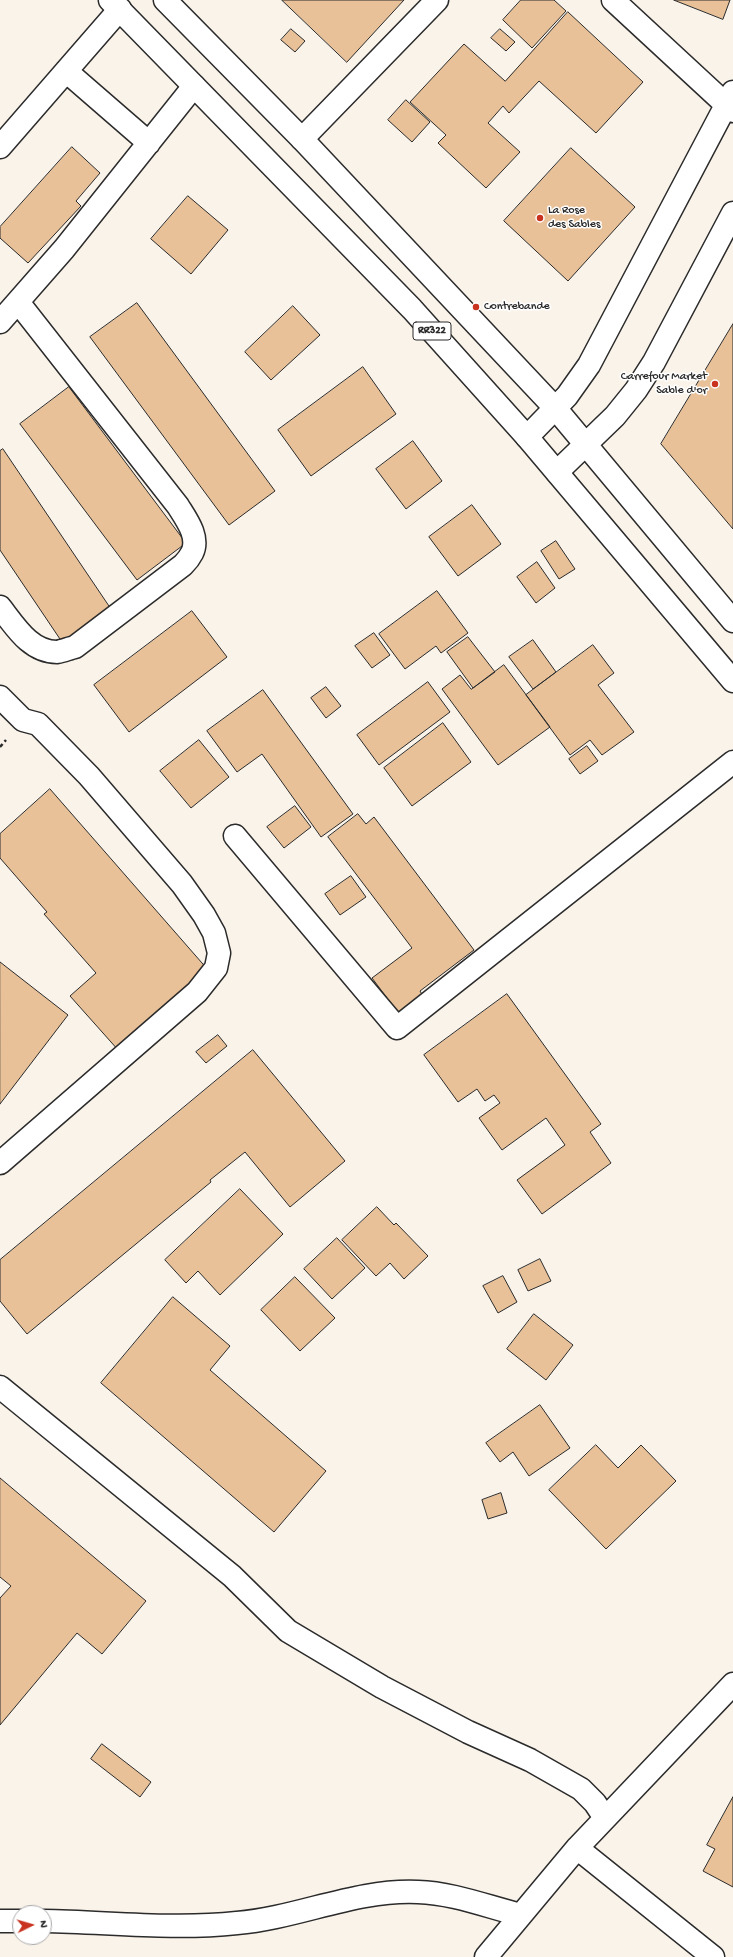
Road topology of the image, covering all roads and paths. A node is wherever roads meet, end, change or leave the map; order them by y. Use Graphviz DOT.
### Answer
graph roads {
  1 [pos="165,0"];
  2 [pos="437,0"];
  3 [pos="613,0"];
  4 [pos="115,5"];
  5 [pos="66,71"];
  6 [pos="194,86"];
  7 [pos="731,103"];
  8 [pos="302,139"];
  9 [pos="149,143"];
  10 [pos="0,147"];
  11 [pos="731,222"];
  12 [pos="18,302"];
  13 [pos="0,322"];
  14 [pos="556,409"];
  15 [pos="527,437"];
  16 [pos="587,444"];
  17 [pos="557,472"];
  18 [pos="0,607"];
  19 [pos="733,621"];
  20 [pos="733,681"];
  21 [pos="0,697"];
  22 [pos="733,762"];
  23 [pos="235,836"];
  24 [pos="0,1163"];
  25 [pos="0,1388"];
  26 [pos="733,1684"];
  27 [pos="605,1818"];
  28 [pos="577,1848"];
  29 [pos="521,1915"];
  30 [pos="0,1921"];
  31 [pos="12,1921"];
  32 [pos="52,1921"];
  33 [pos="486,1957"];
  34 [pos="713,1957"];
  1 -- 8 [label="street, RR322"];
  2 -- 8 [label="street"];
  3 -- 7 [label="street"];
  4 -- 5 [label="street"];
  4 -- 6 [label="street, RR322"];
  5 -- 9 [label="street"];
  5 -- 10 [label="street"];
  6 -- 9 [label="street"];
  6 -- 15 [label="street, RR322"];
  7 -- 14 [label="street"];
  8 -- 14 [label="street, RR322"];
  9 -- 12 [label="street"];
  11 -- 16 [label="street"];
  12 -- 13 [label="street"];
  12 -- 18 [label="street"];
  14 -- 15 [label="street"];
  14 -- 16 [label="street, RR322"];
  15 -- 17 [label="street, RR322"];
  16 -- 17 [label="street"];
  16 -- 19 [label="street, RR322"];
  17 -- 20 [label="street, RR322"];
  21 -- 24 [label="street"];
  22 -- 23 [label="street"];
  25 -- 27 [label="street"];
  26 -- 27 [label="street"];
  27 -- 28 [label="street"];
  28 -- 29 [label="street"];
  28 -- 34 [label="street"];
  29 -- 32 [label="street"];
  29 -- 33 [label="street"];
  30 -- 31 [label="street"];
}
